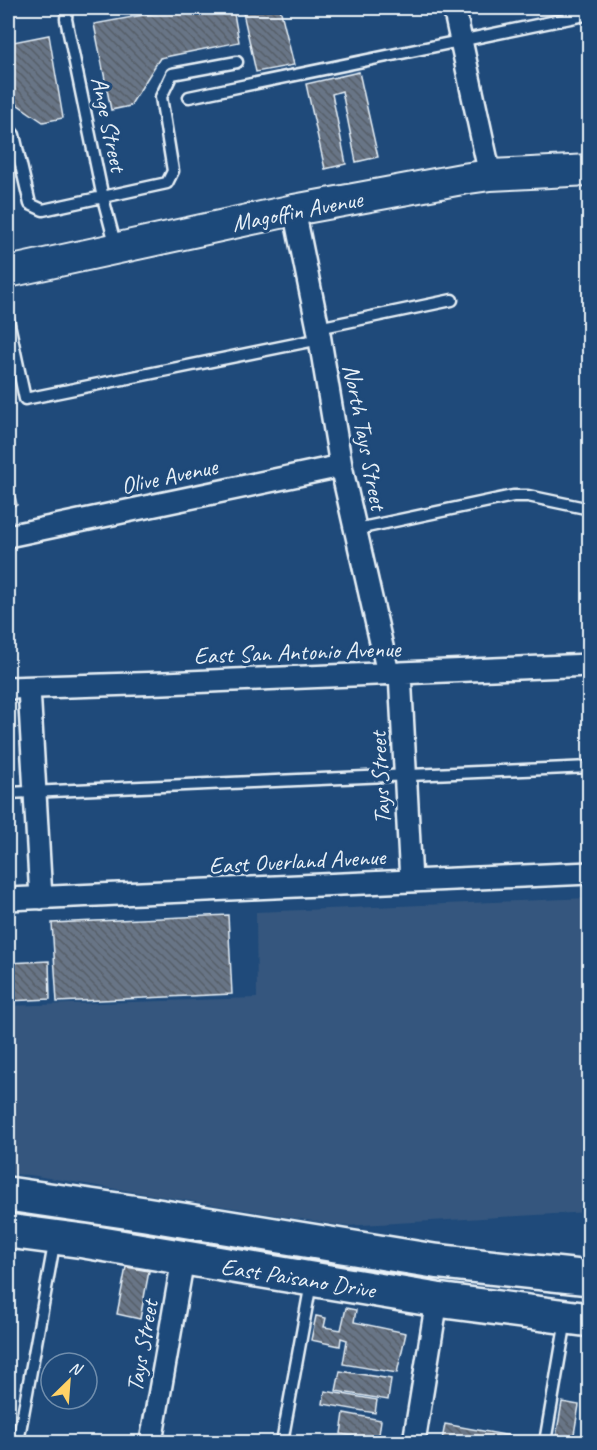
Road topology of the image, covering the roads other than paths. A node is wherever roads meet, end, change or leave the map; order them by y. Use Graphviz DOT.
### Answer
graph roads {
  1 [pos="67,8"];
  2 [pos="454,8"];
  3 [pos="590,14"];
  4 [pos="461,40"];
  5 [pos="237,62"];
  6 [pos="189,97"];
  7 [pos="8,128"];
  8 [pos="590,170"];
  9 [pos="490,175"];
  10 [pos="103,198"];
  11 [pos="294,210"];
  12 [pos="116,248"];
  13 [pos="8,272"];
  14 [pos="452,300"];
  15 [pos="8,319"];
  16 [pos="319,333"];
  17 [pos="341,466"];
  18 [pos="590,509"];
  19 [pos="357,529"];
  20 [pos="8,536"];
  21 [pos="590,665"];
  22 [pos="394,673"];
  23 [pos="8,688"];
  24 [pos="29,688"];
  25 [pos="590,767"];
  26 [pos="405,774"];
  27 [pos="35,792"];
  28 [pos="8,793"];
  29 [pos="590,873"];
  30 [pos="411,881"];
  31 [pos="41,898"];
  32 [pos="8,899"];
  33 [pos="8,1194"];
  34 [pos="8,1231"];
  35 [pos="55,1237"];
  36 [pos="183,1259"];
  37 [pos="590,1278"];
  38 [pos="312,1280"];
  39 [pos="437,1300"];
  40 [pos="578,1319"];
  41 [pos="18,1443"];
  42 [pos="151,1443"];
  43 [pos="282,1443"];
  44 [pos="414,1443"];
  45 [pos="545,1443"];
  1 -- 10 [label="lane, Ange Street"];
  2 -- 4 [label="street"];
  3 -- 4 [label="lane"];
  4 -- 6 [label="lane"];
  4 -- 9 [label="street"];
  5 -- 10 [label="lane"];
  7 -- 10 [label="lane"];
  8 -- 9 [label="street, Magoffin Avenue"];
  9 -- 11 [label="street, Magoffin Avenue"];
  10 -- 12 [label="lane, Ange Street"];
  11 -- 12 [label="street, Magoffin Avenue"];
  11 -- 16 [label="street, North Tays Street"];
  12 -- 13 [label="street, Magoffin Avenue"];
  14 -- 16 [label="lane"];
  15 -- 16 [label="lane"];
  16 -- 17 [label="street, North Tays Street"];
  17 -- 19 [label="street, North Tays Street"];
  17 -- 20 [label="street, Olive Avenue"];
  18 -- 19 [label="lane"];
  19 -- 22 [label="street, North Tays Street"];
  21 -- 22 [label="street, East San Antonio Avenue"];
  22 -- 24 [label="street, East San Antonio Avenue"];
  22 -- 26 [label="street, Tays Street"];
  23 -- 24 [label="street, East San Antonio Avenue"];
  24 -- 27 [label="street"];
  25 -- 26 [label="lane"];
  26 -- 27 [label="lane"];
  26 -- 30 [label="street, Tays Street"];
  27 -- 28 [label="lane"];
  27 -- 31 [label="street"];
  29 -- 30 [label="street, East Overland Avenue"];
  30 -- 31 [label="street, East Overland Avenue"];
  31 -- 32 [label="street, East Overland Avenue"];
  33 -- 37 [label="main road, East Paisano Drive"];
  34 -- 35 [label="main road, East Paisano Drive"];
  35 -- 36 [label="main road, East Paisano Drive"];
  35 -- 41 [label="lane"];
  36 -- 38 [label="main road, East Paisano Drive"];
  36 -- 42 [label="street, Tays Street"];
  38 -- 39 [label="main road, East Paisano Drive"];
  38 -- 43 [label="lane"];
  39 -- 40 [label="main road, East Paisano Drive"];
  39 -- 44 [label="street"];
  40 -- 45 [label="lane"];
}
